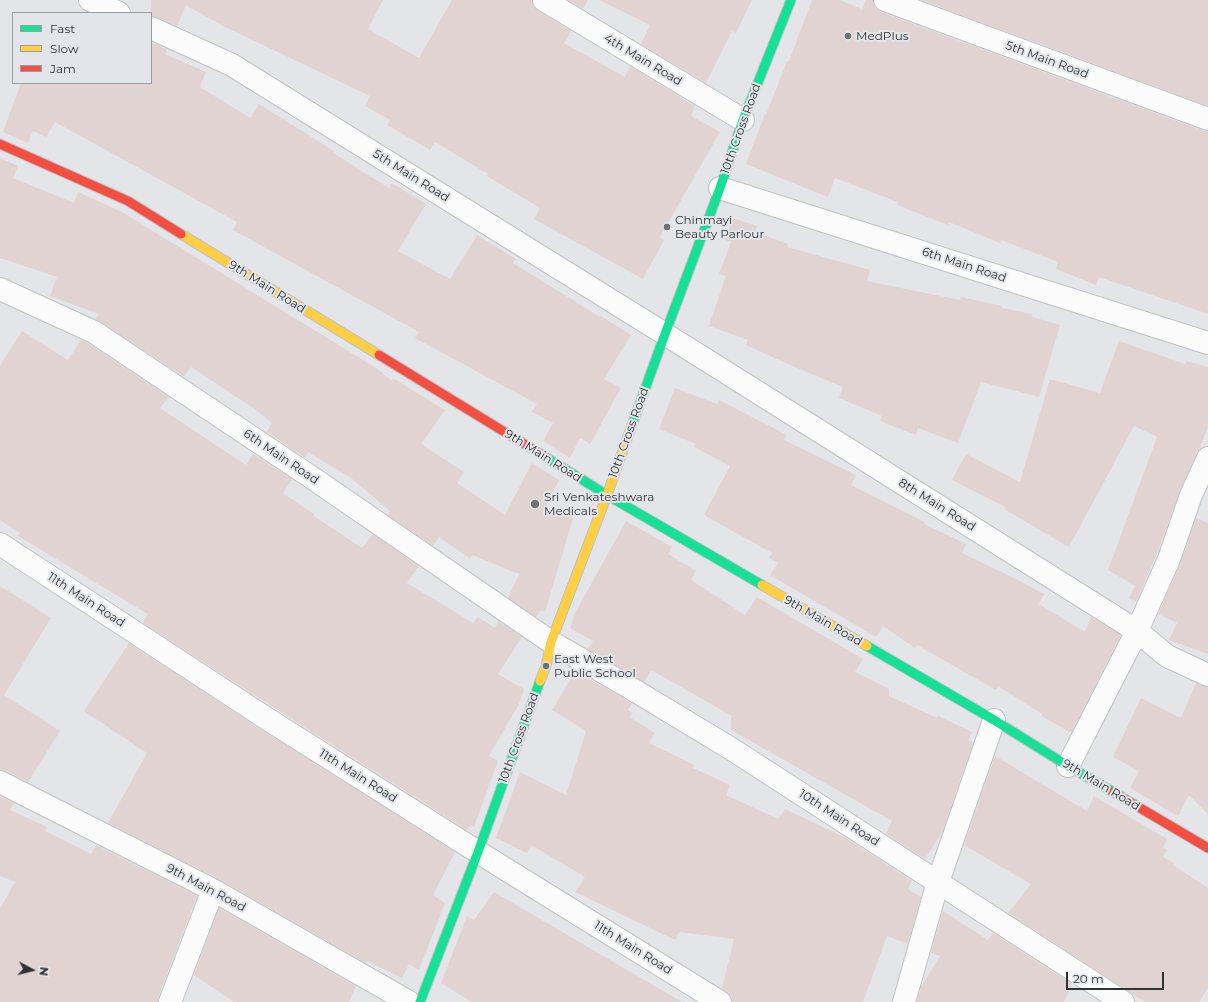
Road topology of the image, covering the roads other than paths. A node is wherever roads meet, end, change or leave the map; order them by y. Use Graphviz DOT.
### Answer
graph roads {
  1 [pos="90,0"];
  2 [pos="544,0"];
  3 [pos="791,0"];
  4 [pos="886,0"];
  5 [pos="117,12"];
  6 [pos="152,28"];
  7 [pos="1208,119"];
  8 [pos="743,120"];
  9 [pos="0,144"];
  10 [pos="720,188"];
  11 [pos="0,289"];
  12 [pos="665,334"];
  13 [pos="1208,343"];
  14 [pos="1208,458"];
  15 [pos="607,495"];
  16 [pos="1200,498"];
  17 [pos="0,544"];
  18 [pos="1138,631"];
  19 [pos="551,642"];
  20 [pos="1208,675"];
  21 [pos="994,720"];
  22 [pos="1068,766"];
  23 [pos="0,782"];
  24 [pos="1208,848"];
  25 [pos="478,852"];
  26 [pos="938,882"];
  27 [pos="213,890"];
  28 [pos="170,1002"];
  29 [pos="409,1002"];
  30 [pos="420,1002"];
  31 [pos="720,1002"];
  32 [pos="904,1002"];
  33 [pos="1123,1002"];
  1 -- 5 [label="street"];
  2 -- 8 [label="street, 4th Main Road"];
  3 -- 8 [label="street, 10th Cross Road"];
  4 -- 7 [label="street, 5th Main Road"];
  6 -- 12 [label="street, 5th Main Road"];
  8 -- 10 [label="street, 10th Cross Road"];
  9 -- 15 [label="street, 9th Main Road"];
  10 -- 12 [label="street, 10th Cross Road"];
  10 -- 13 [label="street, 6th Main Road"];
  11 -- 19 [label="street, 6th Main Road"];
  12 -- 15 [label="street, 10th Cross Road"];
  12 -- 18 [label="street, 8th Main Road"];
  14 -- 16 [label="street"];
  15 -- 19 [label="street, 10th Cross Road"];
  15 -- 21 [label="street, 9th Main Road"];
  16 -- 18 [label="street"];
  17 -- 25 [label="street, 11th Main Road"];
  18 -- 20 [label="street, 8th Main Road"];
  18 -- 22 [label="street"];
  19 -- 25 [label="street, 10th Cross Road"];
  19 -- 26 [label="street, 10th Main Road"];
  21 -- 22 [label="street, 9th Main Road"];
  21 -- 26 [label="street"];
  22 -- 24 [label="street, 9th Main Road"];
  23 -- 27 [label="street, 9th Main Road"];
  25 -- 30 [label="street, 10th Cross Road"];
  25 -- 31 [label="street, 11th Main Road"];
  26 -- 32 [label="street"];
  26 -- 33 [label="street, 10th Main Road"];
  27 -- 28 [label="street"];
  27 -- 29 [label="street, 9th Main Road"];
}
